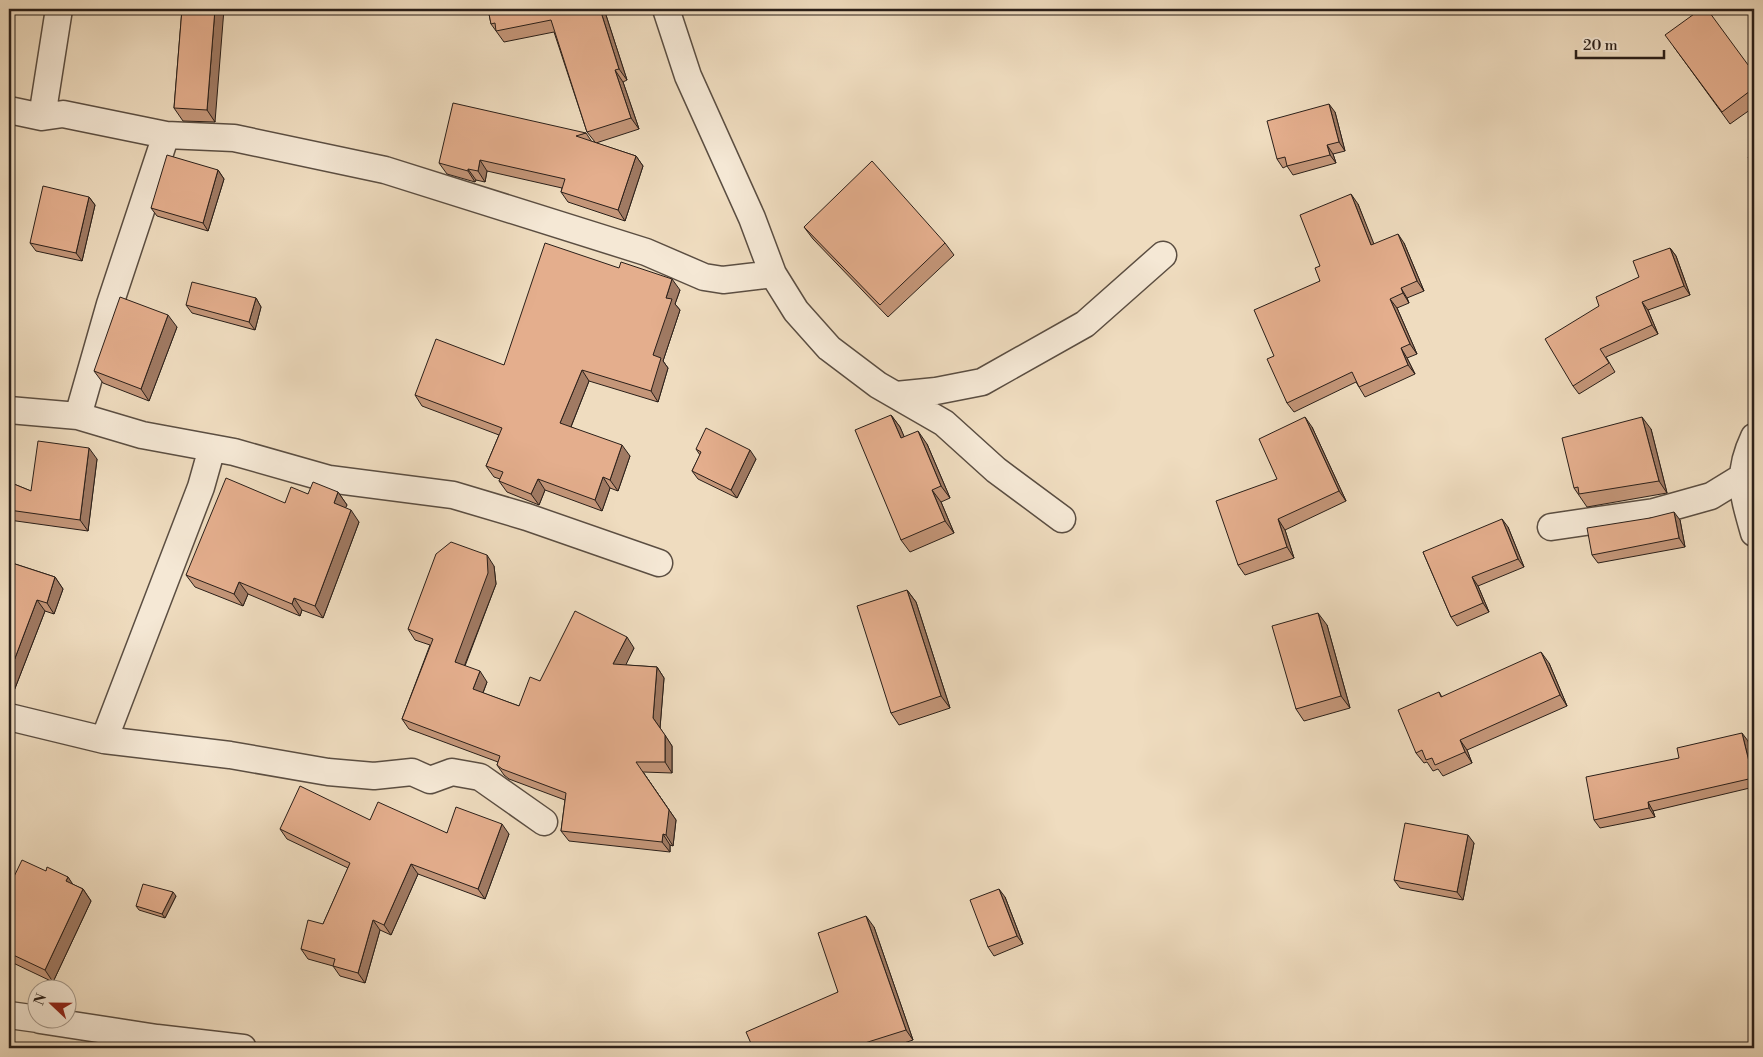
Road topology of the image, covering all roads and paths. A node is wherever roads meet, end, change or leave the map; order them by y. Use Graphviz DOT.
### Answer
graph roads {
  1 [pos="58,9"];
  2 [pos="666,9"];
  3 [pos="9,110"];
  4 [pos="42,117"];
  5 [pos="166,135"];
  6 [pos="1163,255"];
  7 [pos="774,274"];
  8 [pos="896,395"];
  9 [pos="9,410"];
  10 [pos="78,416"];
  11 [pos="1754,437"];
  12 [pos="212,448"];
  13 [pos="1742,477"];
  14 [pos="1062,519"];
  15 [pos="1551,527"];
  16 [pos="1754,532"];
  17 [pos="659,563"];
  18 [pos="9,717"];
  19 [pos="104,740"];
  20 [pos="544,822"];
  21 [pos="9,1015"];
  22 [pos="28,1018"];
  23 [pos="78,1025"];
  24 [pos="243,1048"];
  1 -- 4 [label="street"];
  2 -- 7 [label="street"];
  3 -- 4 [label="street"];
  4 -- 5 [label="street"];
  5 -- 7 [label="street"];
  5 -- 10 [label="street"];
  6 -- 8 [label="street"];
  7 -- 8 [label="street"];
  8 -- 14 [label="street"];
  9 -- 10 [label="street"];
  10 -- 12 [label="street"];
  11 -- 13 [label="street"];
  12 -- 17 [label="street"];
  12 -- 19 [label="street"];
  13 -- 15 [label="street"];
  13 -- 16 [label="street"];
  18 -- 19 [label="street"];
  19 -- 20 [label="street"];
  21 -- 22 [label="street"];
  23 -- 24 [label="street"];
}
